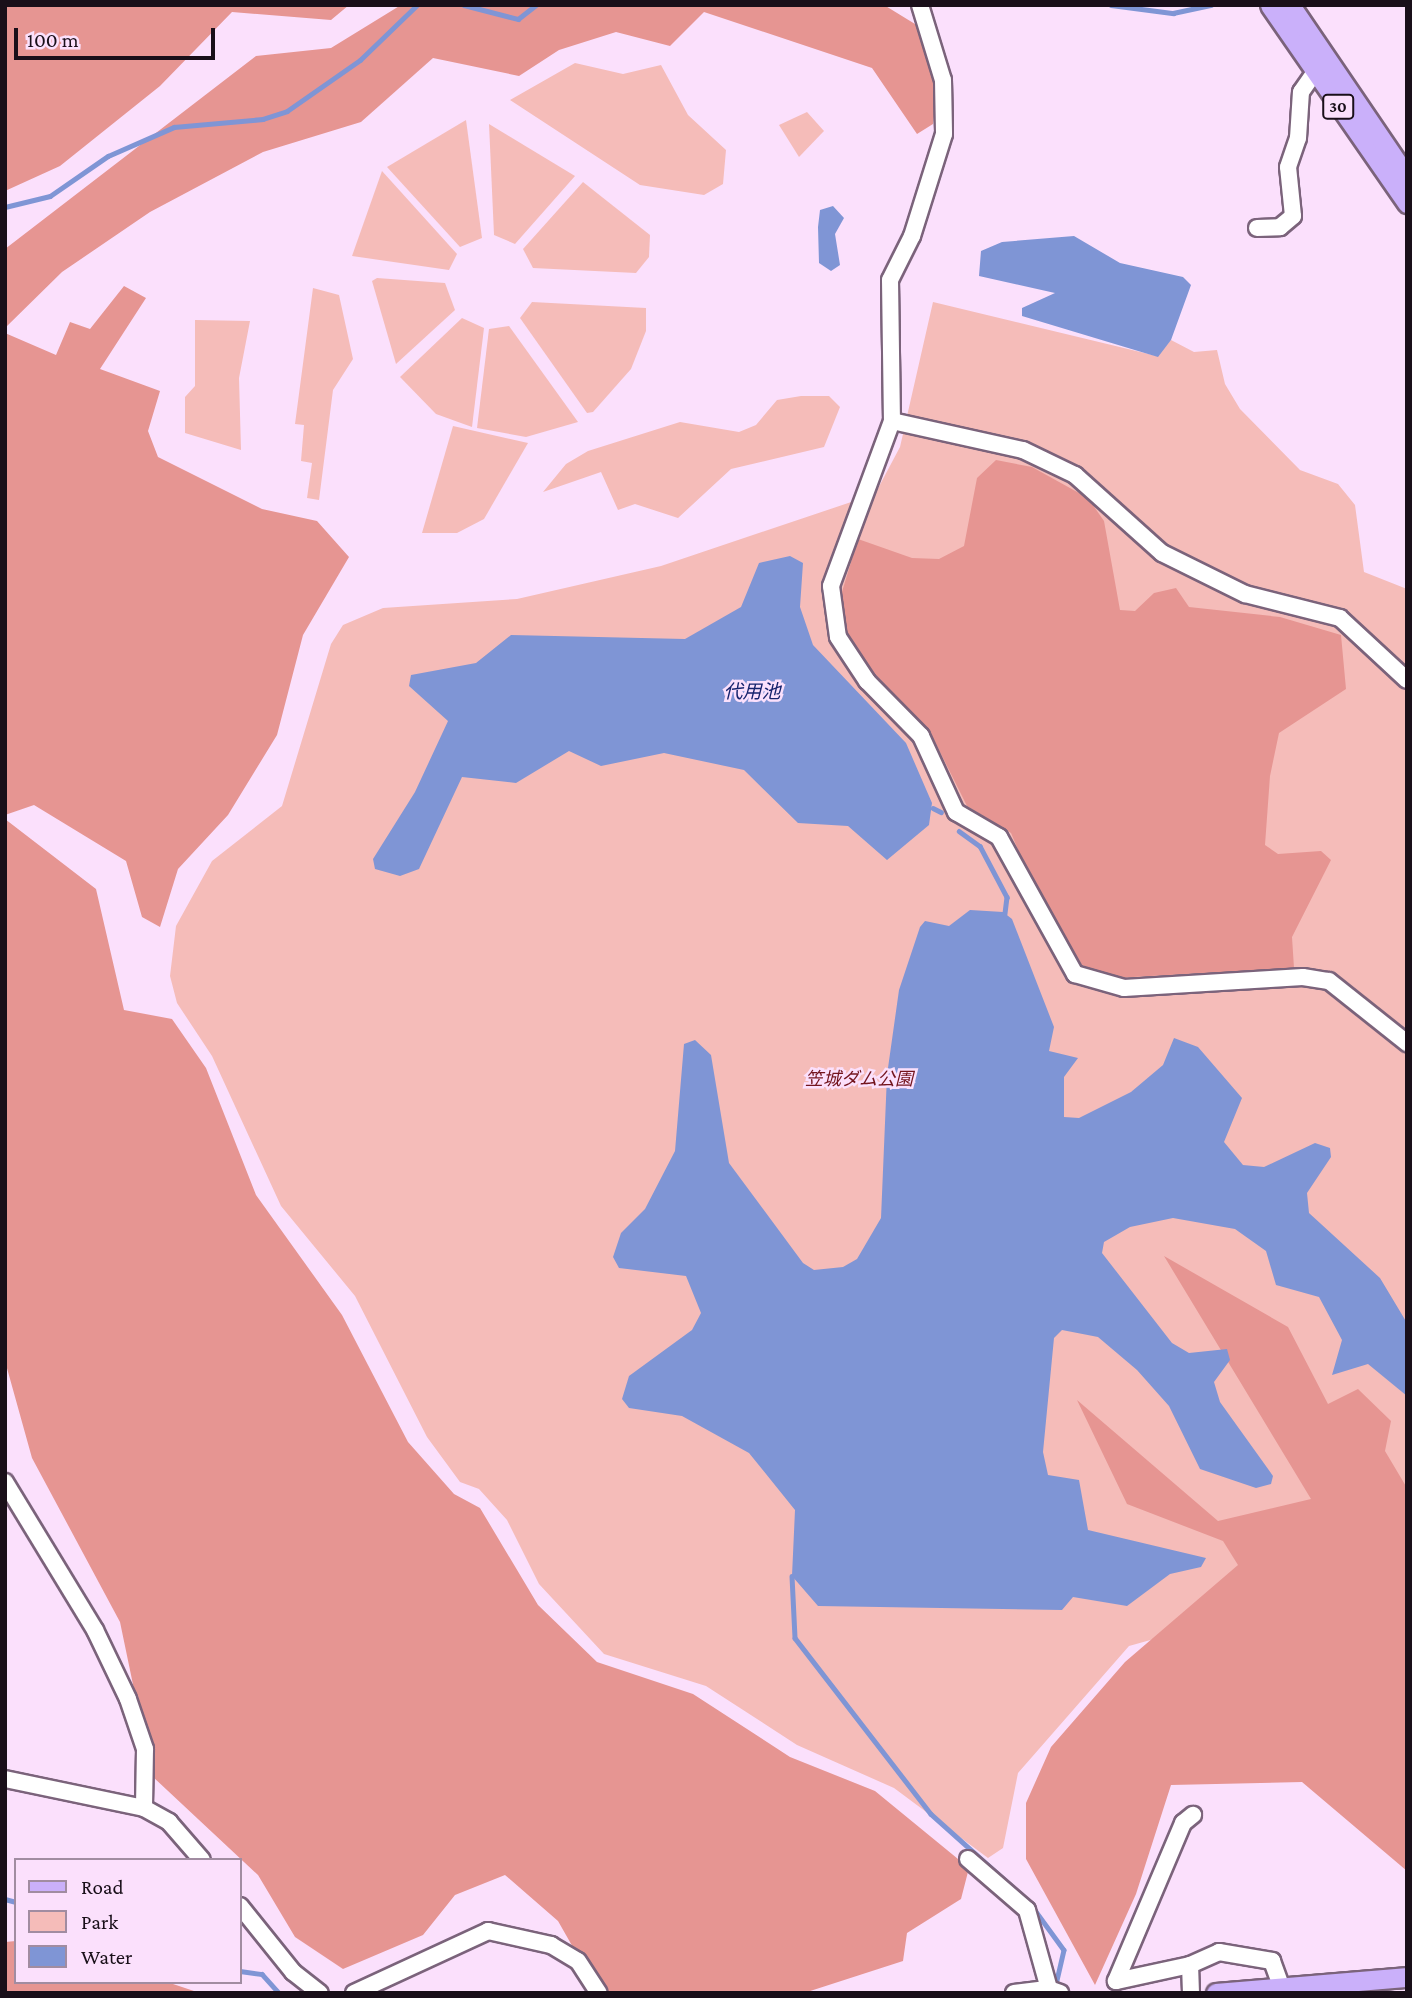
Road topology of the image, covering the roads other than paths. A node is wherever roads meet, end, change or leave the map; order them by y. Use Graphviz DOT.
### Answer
graph roads {
  1 [pos="920,5"];
  2 [pos="1277,7"];
  3 [pos="1320,64"];
  4 [pos="1407,177"];
  5 [pos="1407,203"];
  6 [pos="1257,228"];
  7 [pos="892,421"];
  8 [pos="1407,680"];
  9 [pos="1407,1043"];
  10 [pos="5,1482"];
  11 [pos="5,1779"];
  12 [pos="144,1808"];
  13 [pos="1193,1815"];
  14 [pos="200,1858"];
  15 [pos="968,1859"];
  16 [pos="242,1908"];
  17 [pos="1190,1965"];
  18 [pos="1407,1977"];
  19 [pos="1282,1988"];
  20 [pos="1054,1991"];
  21 [pos="320,1993"];
  22 [pos="354,1993"];
  23 [pos="599,1993"];
  24 [pos="1014,1993"];
  25 [pos="1191,1993"];
  26 [pos="1216,1993"];
  1 -- 7 [label="street"];
  2 -- 3 [label="main road, 30"];
  3 -- 4 [label="main road, 30"];
  3 -- 5 [label="main road, 30"];
  3 -- 6 [label="street"];
  7 -- 8 [label="street"];
  7 -- 9 [label="street"];
  10 -- 12 [label="street"];
  11 -- 12 [label="street"];
  12 -- 14 [label="street"];
  13 -- 17 [label="street"];
  15 -- 20 [label="street"];
  16 -- 21 [label="street"];
  17 -- 19 [label="street"];
  17 -- 25 [label="street"];
  18 -- 19 [label="main road"];
  19 -- 26 [label="main road"];
  20 -- 24 [label="street"];
  22 -- 23 [label="street"];
}
